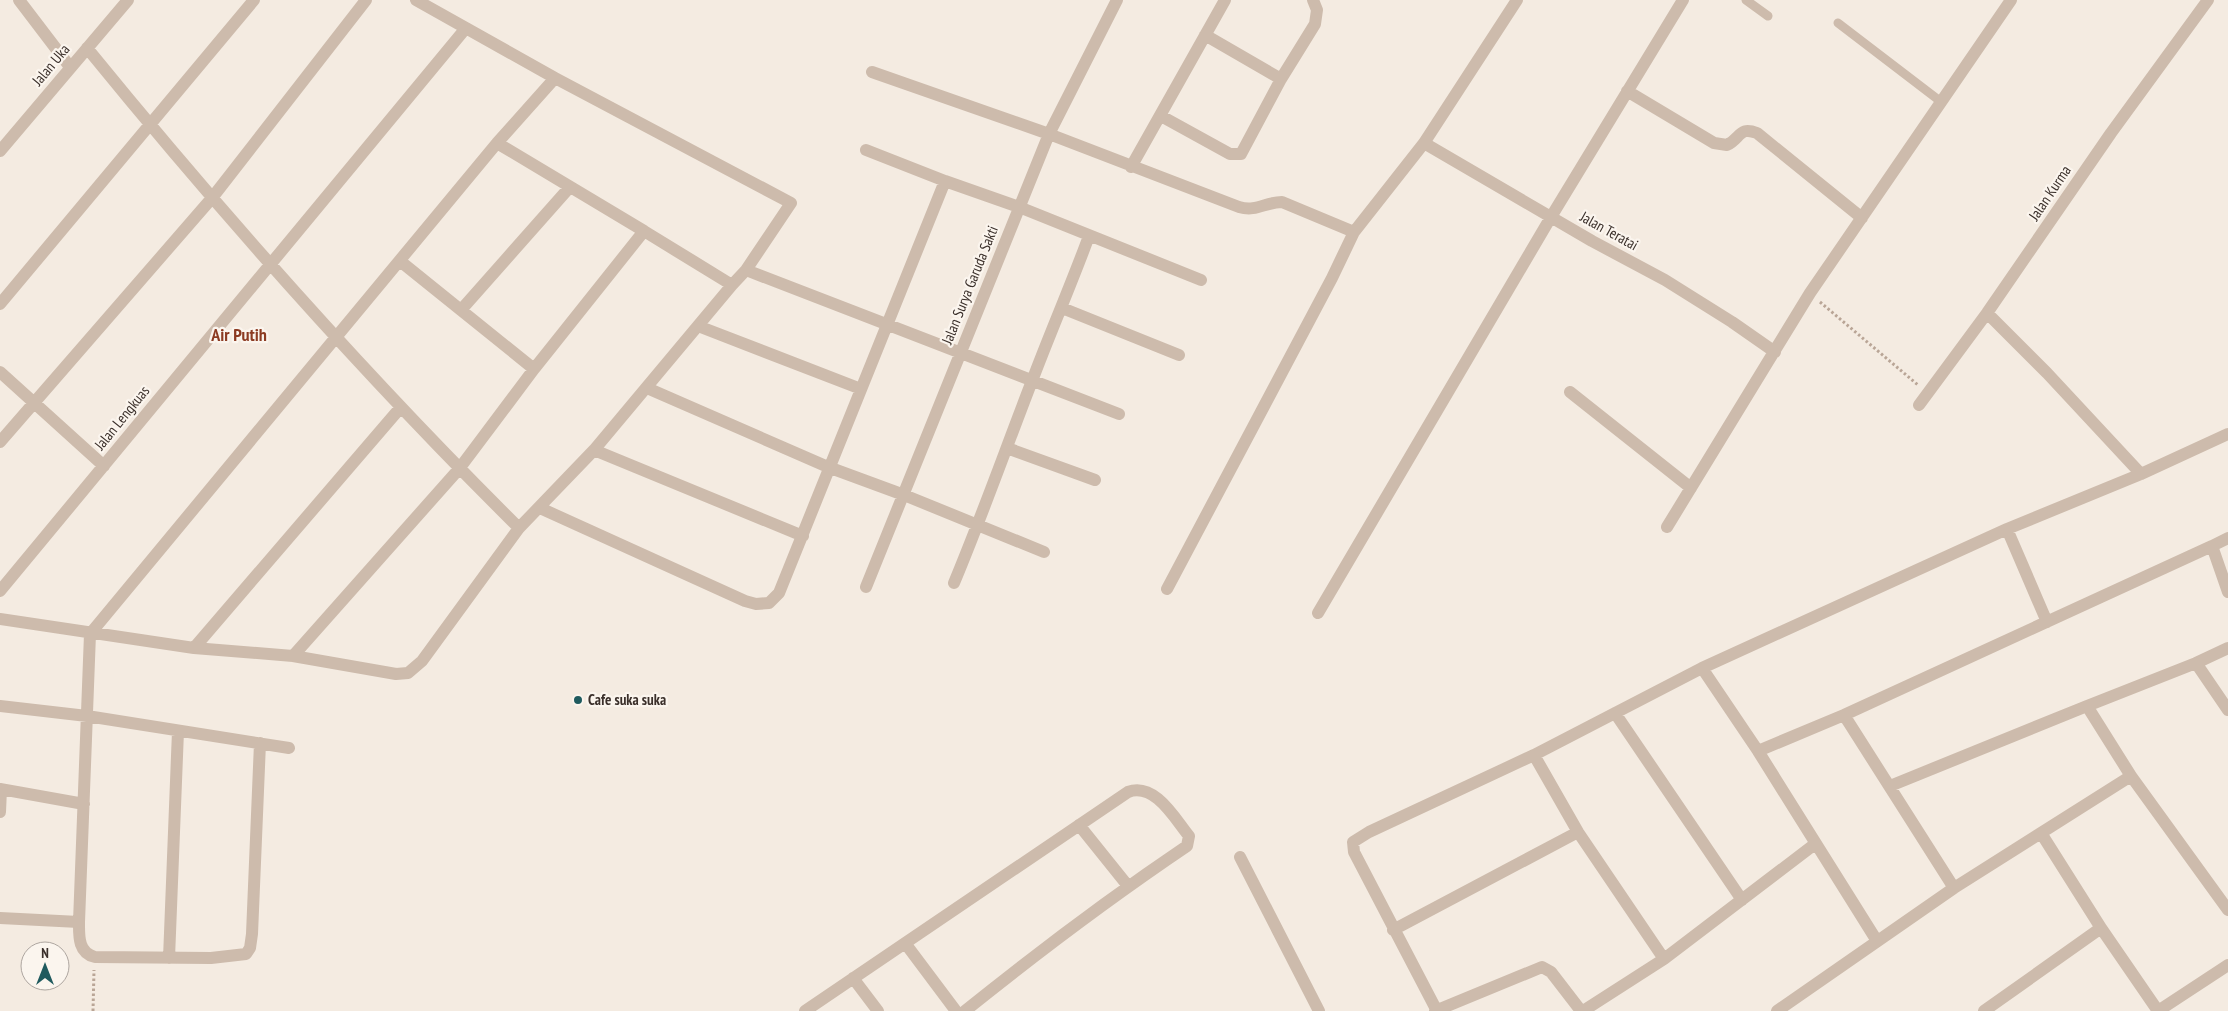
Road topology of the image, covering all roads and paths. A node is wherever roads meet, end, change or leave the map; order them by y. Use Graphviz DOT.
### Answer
graph roads {
  1 [pos="19,0"];
  2 [pos="128,0"];
  3 [pos="254,0"];
  4 [pos="366,0"];
  5 [pos="416,0"];
  6 [pos="1117,0"];
  7 [pos="1225,0"];
  8 [pos="1313,0"];
  9 [pos="1517,0"];
  10 [pos="1683,0"];
  11 [pos="1746,0"];
  12 [pos="2011,0"];
  13 [pos="2208,0"];
  14 [pos="1768,16"];
  15 [pos="1838,23"];
  16 [pos="466,28"];
  17 [pos="1205,35"];
  18 [pos="87,48"];
  19 [pos="70,67"];
  20 [pos="872,72"];
  21 [pos="555,78"];
  22 [pos="1281,79"];
  23 [pos="1627,91"];
  24 [pos="1940,101"];
  25 [pos="1161,116"];
  26 [pos="149,124"];
  27 [pos="1049,134"];
  28 [pos="496,143"];
  29 [pos="1424,143"];
  30 [pos="866,150"];
  31 [pos="0,151"];
  32 [pos="1131,167"];
  33 [pos="945,181"];
  34 [pos="569,188"];
  35 [pos="212,198"];
  36 [pos="1019,207"];
  37 [pos="1551,217"];
  38 [pos="1862,218"];
  39 [pos="644,231"];
  40 [pos="1354,232"];
  41 [pos="1089,236"];
  42 [pos="400,261"];
  43 [pos="270,266"];
  44 [pos="746,270"];
  45 [pos="1201,280"];
  46 [pos="732,285"];
  47 [pos="1810,293"];
  48 [pos="0,304"];
  49 [pos="1062,308"];
  50 [pos="461,310"];
  51 [pos="1987,313"];
  52 [pos="888,324"];
  53 [pos="698,326"];
  54 [pos="335,337"];
  55 [pos="1775,352"];
  56 [pos="959,353"];
  57 [pos="1179,355"];
  58 [pos="534,369"];
  59 [pos="0,372"];
  60 [pos="1032,380"];
  61 [pos="648,388"];
  62 [pos="861,389"];
  63 [pos="1570,392"];
  64 [pos="1927,393"];
  65 [pos="34,402"];
  66 [pos="1919,405"];
  67 [pos="401,408"];
  68 [pos="1118,414"];
  69 [pos="2228,434"];
  70 [pos="0,442"];
  71 [pos="1007,448"];
  72 [pos="594,450"];
  73 [pos="104,466"];
  74 [pos="828,467"];
  75 [pos="459,469"];
  76 [pos="2141,474"];
  77 [pos="1095,480"];
  78 [pos="1690,488"];
  79 [pos="904,495"];
  80 [pos="540,508"];
  81 [pos="979,525"];
  82 [pos="1667,526"];
  83 [pos="519,528"];
  84 [pos="2007,529"];
  85 [pos="803,536"];
  86 [pos="2228,538"];
  87 [pos="2212,546"];
  88 [pos="1044,552"];
  89 [pos="954,583"];
  90 [pos="866,587"];
  91 [pos="1167,589"];
  92 [pos="0,591"];
  93 [pos="2228,592"];
  94 [pos="1318,613"];
  95 [pos="0,620"];
  96 [pos="2047,622"];
  97 [pos="90,634"];
  98 [pos="194,648"];
  99 [pos="2228,648"];
  100 [pos="293,656"];
  101 [pos="2196,663"];
  102 [pos="1702,668"];
  103 [pos="0,706"];
  104 [pos="2087,706"];
  105 [pos="2228,710"];
  106 [pos="1615,713"];
  107 [pos="1844,715"];
  108 [pos="87,716"];
  109 [pos="178,731"];
  110 [pos="260,743"];
  111 [pos="289,748"];
  112 [pos="1758,751"];
  113 [pos="1534,755"];
  114 [pos="2131,776"];
  115 [pos="1890,786"];
  116 [pos="0,789"];
  117 [pos="84,804"];
  118 [pos="0,812"];
  119 [pos="1079,825"];
  120 [pos="1578,832"];
  121 [pos="2041,833"];
  122 [pos="1814,844"];
  123 [pos="1240,857"];
  124 [pos="1128,886"];
  125 [pos="1954,888"];
  126 [pos="1742,900"];
  127 [pos="2228,910"];
  128 [pos="0,918"];
  129 [pos="79,922"];
  130 [pos="2101,928"];
  131 [pos="1393,930"];
  132 [pos="1877,941"];
  133 [pos="905,943"];
  134 [pos="95,956"];
  135 [pos="169,958"];
  136 [pos="1664,959"];
  137 [pos="2228,965"];
  138 [pos="853,978"];
  139 [pos="94,1011"];
  140 [pos="805,1011"];
  141 [pos="878,1011"];
  142 [pos="956,1011"];
  143 [pos="965,1011"];
  144 [pos="1320,1011"];
  145 [pos="1436,1011"];
  146 [pos="1582,1011"];
  147 [pos="1777,1011"];
  148 [pos="1984,1011"];
  149 [pos="2158,1011"];
  1 -- 19 [label="street"];
  2 -- 18 [label="street, Jalan Uka"];
  3 -- 26 [label="street"];
  4 -- 35 [label="street"];
  5 -- 16 [label="street"];
  6 -- 27 [label="street, Jalan Surya Garuda Sakti"];
  7 -- 17 [label="street"];
  8 -- 22 [label="street"];
  9 -- 29 [label="street"];
  10 -- 23 [label="street"];
  11 -- 14 [label="lane"];
  12 -- 24 [label="street"];
  13 -- 51 [label="street, Jalan Kurma"];
  15 -- 24 [label="lane"];
  16 -- 21 [label="street"];
  16 -- 43 [label="street, Jalan Lengkuas"];
  17 -- 22 [label="street"];
  17 -- 25 [label="street"];
  18 -- 19 [label="street, Jalan Uka"];
  18 -- 26 [label="street"];
  19 -- 31 [label="street, Jalan Uka"];
  20 -- 27 [label="street"];
  21 -- 28 [label="street"];
  21 -- 44 [label="street"];
  22 -- 25 [label="street"];
  23 -- 37 [label="street"];
  23 -- 38 [label="street"];
  24 -- 38 [label="street"];
  25 -- 32 [label="street"];
  26 -- 35 [label="street"];
  26 -- 48 [label="street"];
  27 -- 32 [label="street"];
  27 -- 36 [label="street, Jalan Surya Garuda Sakti"];
  28 -- 34 [label="street"];
  28 -- 42 [label="street"];
  29 -- 37 [label="street, Jalan Teratai"];
  29 -- 40 [label="street"];
  30 -- 33 [label="street"];
  32 -- 40 [label="street"];
  33 -- 36 [label="street"];
  33 -- 52 [label="street"];
  34 -- 39 [label="street"];
  34 -- 50 [label="street"];
  35 -- 43 [label="street"];
  35 -- 65 [label="street"];
  36 -- 41 [label="street"];
  36 -- 56 [label="street, Jalan Surya Garuda Sakti"];
  37 -- 55 [label="street, Jalan Teratai"];
  37 -- 94 [label="street"];
  38 -- 47 [label="street"];
  39 -- 46 [label="street"];
  39 -- 58 [label="street"];
  40 -- 91 [label="street"];
  41 -- 45 [label="street"];
  41 -- 49 [label="street"];
  42 -- 50 [label="street"];
  42 -- 54 [label="street"];
  43 -- 54 [label="street"];
  43 -- 73 [label="street, Jalan Lengkuas"];
  44 -- 46 [label="street"];
  44 -- 52 [label="street"];
  46 -- 53 [label="street"];
  47 -- 55 [label="street"];
  47 -- 64 [label="path"];
  49 -- 57 [label="street"];
  49 -- 60 [label="street"];
  50 -- 58 [label="street"];
  51 -- 64 [label="street, Jalan Kurma"];
  51 -- 76 [label="street"];
  52 -- 56 [label="street"];
  52 -- 62 [label="street"];
  53 -- 61 [label="street"];
  53 -- 62 [label="street"];
  54 -- 67 [label="street"];
  54 -- 97 [label="street"];
  55 -- 78 [label="street"];
  56 -- 60 [label="street"];
  56 -- 79 [label="street, Jalan Surya Garuda Sakti"];
  58 -- 75 [label="street"];
  59 -- 65 [label="street"];
  60 -- 68 [label="street"];
  60 -- 71 [label="street"];
  61 -- 72 [label="street"];
  61 -- 74 [label="street"];
  62 -- 74 [label="street"];
  63 -- 78 [label="street"];
  64 -- 66 [label="street, Jalan Kurma"];
  65 -- 70 [label="street"];
  65 -- 73 [label="street"];
  67 -- 75 [label="street"];
  67 -- 98 [label="street"];
  69 -- 76 [label="street"];
  71 -- 77 [label="street"];
  71 -- 81 [label="street"];
  72 -- 80 [label="street"];
  72 -- 85 [label="street"];
  73 -- 92 [label="street, Jalan Lengkuas"];
  74 -- 79 [label="street"];
  74 -- 85 [label="street"];
  75 -- 83 [label="street"];
  75 -- 100 [label="street"];
  76 -- 84 [label="street"];
  78 -- 82 [label="street"];
  79 -- 81 [label="street"];
  79 -- 90 [label="street, Jalan Surya Garuda Sakti"];
  80 -- 83 [label="street"];
  80 -- 85 [label="street"];
  81 -- 88 [label="street"];
  81 -- 89 [label="street"];
  83 -- 100 [label="street"];
  84 -- 96 [label="street"];
  84 -- 102 [label="street"];
  86 -- 87 [label="street"];
  87 -- 93 [label="street"];
  87 -- 96 [label="street"];
  95 -- 97 [label="street"];
  96 -- 107 [label="street"];
  97 -- 98 [label="street"];
  97 -- 108 [label="street"];
  98 -- 100 [label="street"];
  99 -- 101 [label="street"];
  101 -- 104 [label="street"];
  101 -- 105 [label="street"];
  102 -- 106 [label="street"];
  102 -- 112 [label="street"];
  103 -- 108 [label="street"];
  104 -- 114 [label="street"];
  104 -- 115 [label="street"];
  106 -- 113 [label="street"];
  106 -- 126 [label="street"];
  107 -- 112 [label="street"];
  107 -- 115 [label="street"];
  108 -- 109 [label="street"];
  108 -- 117 [label="street"];
  109 -- 110 [label="street"];
  109 -- 135 [label="street"];
  110 -- 111 [label="street"];
  110 -- 135 [label="street"];
  112 -- 122 [label="street"];
  113 -- 120 [label="street"];
  113 -- 131 [label="street"];
  114 -- 121 [label="street"];
  114 -- 127 [label="street"];
  115 -- 125 [label="street"];
  116 -- 117 [label="street"];
  116 -- 118 [label="street"];
  117 -- 129 [label="street"];
  119 -- 124 [label="street"];
  119 -- 124 [label="street"];
  119 -- 133 [label="street"];
  120 -- 131 [label="street"];
  120 -- 136 [label="street"];
  121 -- 125 [label="street"];
  121 -- 130 [label="street"];
  122 -- 126 [label="street"];
  122 -- 132 [label="street"];
  123 -- 144 [label="street"];
  124 -- 143 [label="street"];
  125 -- 132 [label="street"];
  126 -- 136 [label="street"];
  128 -- 129 [label="street"];
  129 -- 134 [label="street"];
  130 -- 148 [label="street"];
  130 -- 149 [label="street"];
  131 -- 145 [label="street"];
  132 -- 147 [label="street"];
  133 -- 138 [label="street"];
  133 -- 142 [label="street"];
  134 -- 135 [label="street"];
  134 -- 139 [label="path"];
  136 -- 146 [label="street"];
  137 -- 149 [label="street"];
  138 -- 140 [label="street"];
  138 -- 141 [label="street"];
  145 -- 146 [label="street"];
}
